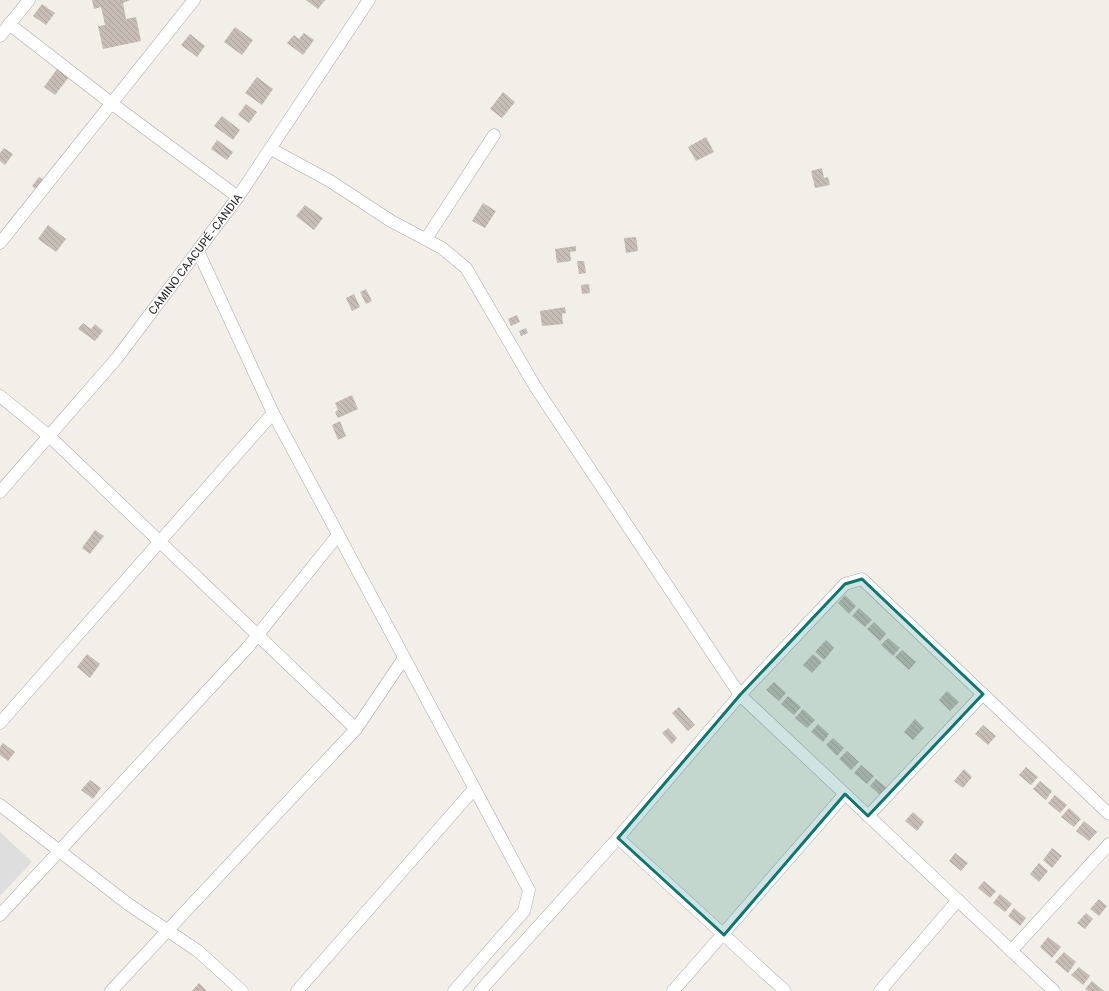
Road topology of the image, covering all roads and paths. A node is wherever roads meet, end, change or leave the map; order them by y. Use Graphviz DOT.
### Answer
graph roads {
  1 [pos="30,0"];
  2 [pos="194,0"];
  3 [pos="369,0"];
  4 [pos="9,24"];
  5 [pos="0,36"];
  6 [pos="111,103"];
  7 [pos="494,135"];
  8 [pos="271,149"];
  9 [pos="238,197"];
  10 [pos="426,239"];
  11 [pos="0,243"];
  12 [pos="198,251"];
  13 [pos="0,396"];
  14 [pos="273,413"];
  15 [pos="49,436"];
  16 [pos="0,492"];
  17 [pos="338,535"];
  18 [pos="160,542"];
  19 [pos="257,635"];
  20 [pos="404,658"];
  21 [pos="983,694"];
  22 [pos="740,695"];
  23 [pos="0,723"];
  24 [pos="356,729"];
  25 [pos="474,789"];
  26 [pos="845,794"];
  27 [pos="0,805"];
  28 [pos="1109,814"];
  29 [pos="868,816"];
  30 [pos="618,838"];
  31 [pos="1109,844"];
  32 [pos="59,851"];
  33 [pos="958,900"];
  34 [pos="0,915"];
  35 [pos="168,930"];
  36 [pos="724,935"];
  37 [pos="1011,950"];
  38 [pos="455,990"];
  39 [pos="111,991"];
  40 [pos="242,991"];
  41 [pos="297,991"];
  42 [pos="480,991"];
  43 [pos="673,991"];
  44 [pos="786,991"];
  45 [pos="880,991"];
  46 [pos="1054,991"];
  1 -- 4 [label="street"];
  2 -- 6 [label="street"];
  3 -- 8 [label="street, CAMINO CAACUPÉ - CANDIA"];
  4 -- 5 [label="street"];
  4 -- 6 [label="street"];
  6 -- 9 [label="street"];
  6 -- 11 [label="street"];
  7 -- 10 [label="street"];
  8 -- 9 [label="street, CAMINO CAACUPÉ - CANDIA"];
  8 -- 10 [label="street"];
  9 -- 12 [label="street, CAMINO CAACUPÉ - CANDIA"];
  10 -- 22 [label="street"];
  12 -- 14 [label="street"];
  12 -- 15 [label="street, CAMINO CAACUPÉ - CANDIA"];
  13 -- 15 [label="street"];
  14 -- 17 [label="street"];
  14 -- 18 [label="street"];
  15 -- 16 [label="street, CAMINO CAACUPÉ - CANDIA"];
  15 -- 18 [label="street"];
  17 -- 19 [label="street"];
  17 -- 20 [label="street"];
  18 -- 19 [label="street"];
  18 -- 23 [label="street"];
  19 -- 24 [label="street"];
  19 -- 32 [label="street"];
  20 -- 24 [label="street"];
  20 -- 25 [label="street"];
  21 -- 22 [label="street"];
  21 -- 28 [label="street"];
  21 -- 29 [label="street"];
  22 -- 26 [label="street"];
  22 -- 30 [label="street"];
  24 -- 35 [label="street"];
  25 -- 38 [label="street"];
  25 -- 41 [label="street"];
  26 -- 29 [label="street"];
  26 -- 36 [label="street"];
  27 -- 32 [label="street"];
  29 -- 33 [label="street"];
  30 -- 36 [label="street"];
  30 -- 42 [label="street"];
  31 -- 37 [label="street"];
  32 -- 34 [label="street"];
  32 -- 35 [label="street"];
  33 -- 37 [label="street"];
  33 -- 45 [label="street"];
  35 -- 39 [label="street"];
  35 -- 40 [label="street"];
  36 -- 43 [label="street"];
  36 -- 44 [label="street"];
  37 -- 46 [label="street"];
}
